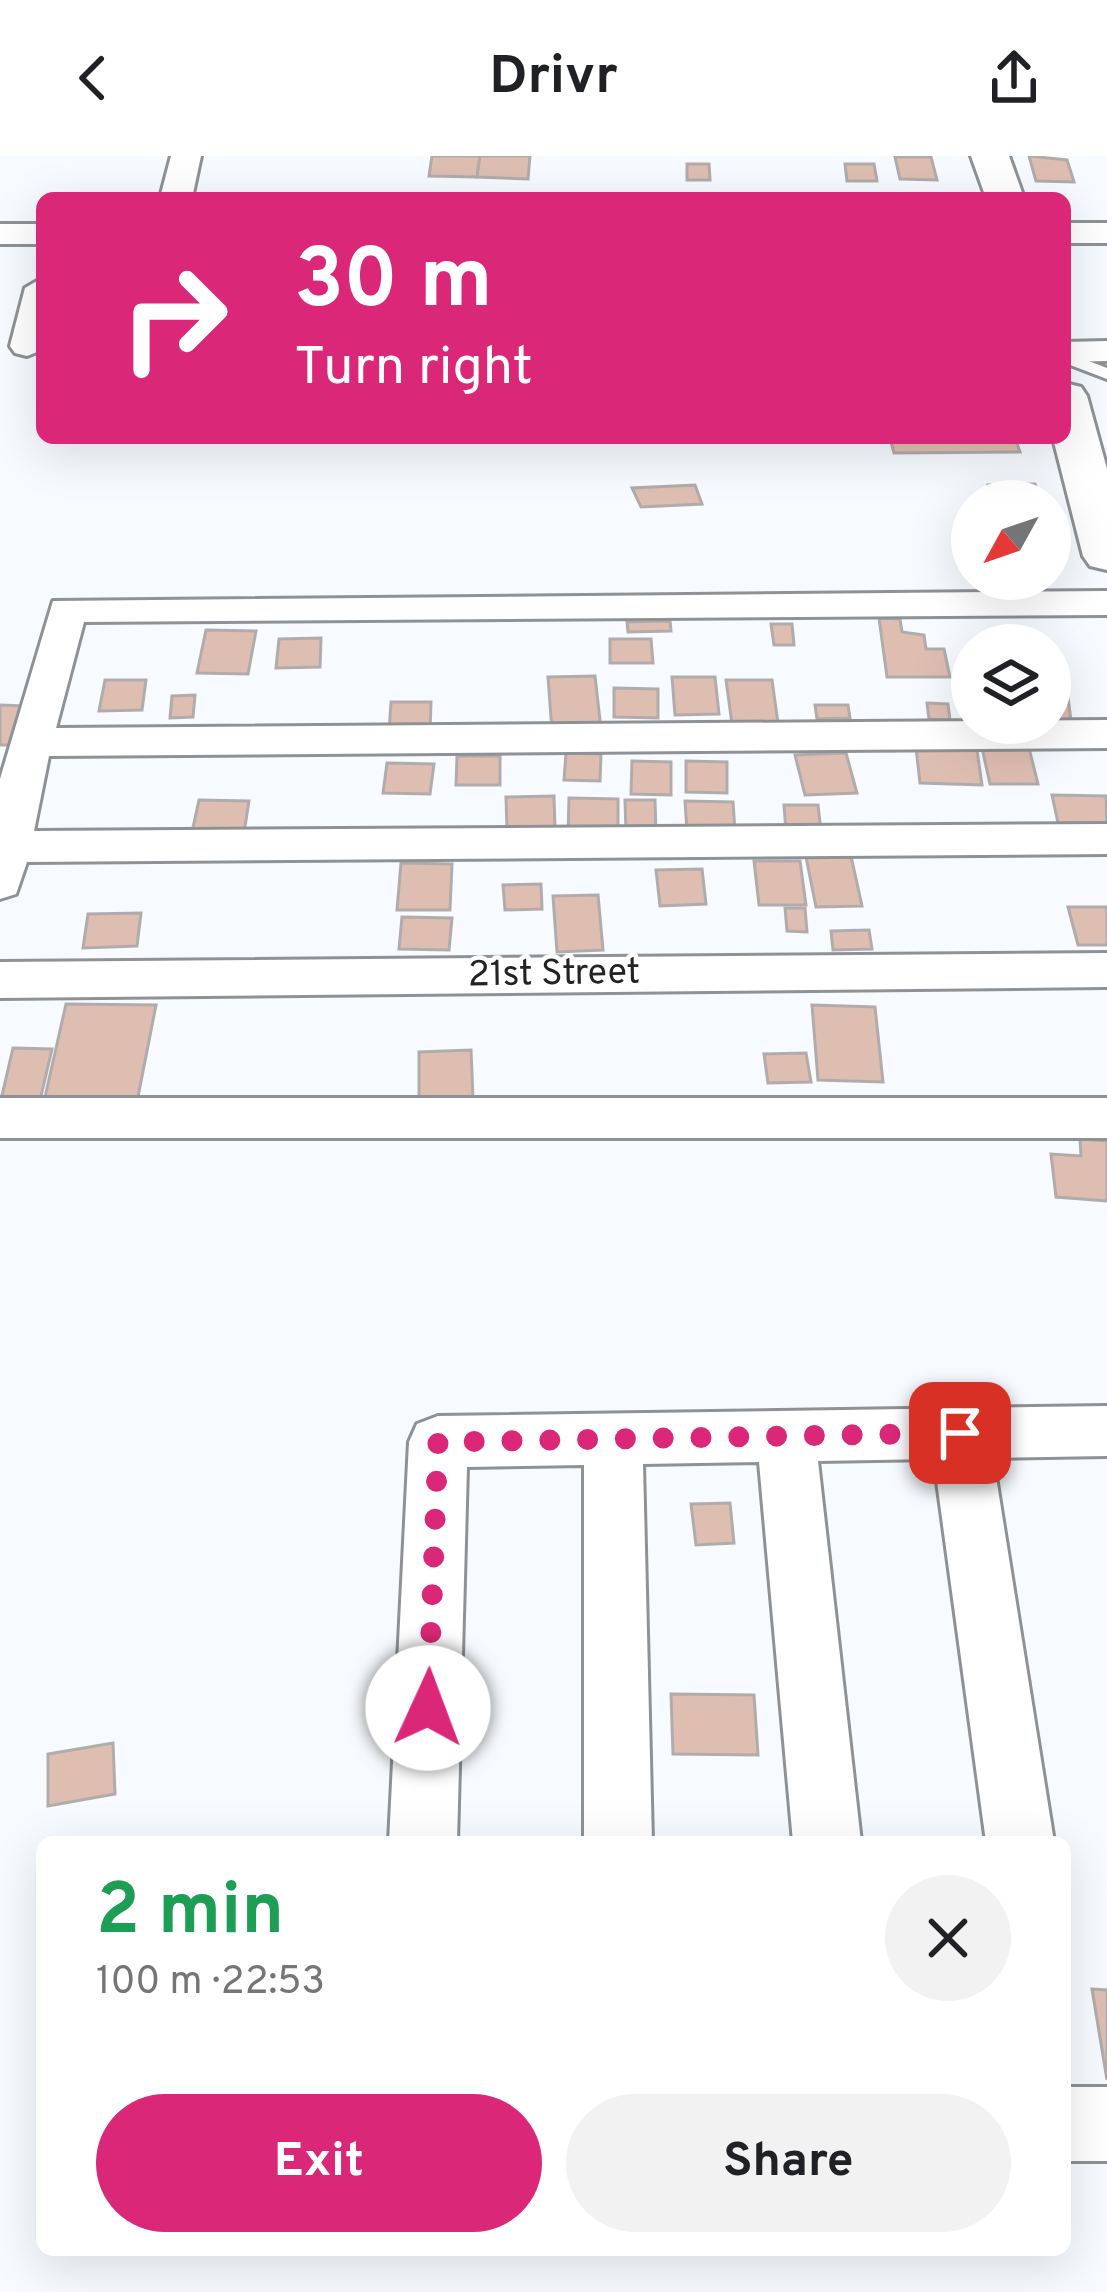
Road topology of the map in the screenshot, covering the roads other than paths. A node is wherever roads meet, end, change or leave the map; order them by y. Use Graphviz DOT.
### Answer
graph roads {
  1 [pos="186,156"];
  2 [pos="990,156"];
  3 [pos="177,192"];
  4 [pos="1003,192"];
  5 [pos="1071,233"];
  6 [pos="1107,233"];
  7 [pos="0,234"];
  8 [pos="36,234"];
  9 [pos="36,306"];
  10 [pos="23,346"];
  11 [pos="1107,351"];
  12 [pos="1071,354"];
  13 [pos="1071,357"];
  14 [pos="1107,374"];
  15 [pos="1071,419"];
  16 [pos="1107,556"];
  17 [pos="1107,604"];
  18 [pos="1107,734"];
  19 [pos="30,742"];
  20 [pos="1107,838"];
  21 [pos="3,865"];
  22 [pos="1107,970"];
  23 [pos="0,980"];
  24 [pos="0,1118"];
  25 [pos="1107,1118"];
  26 [pos="1107,1431"];
  27 [pos="960,1433"];
  28 [pos="785,1436"];
  29 [pos="613,1438"];
  30 [pos="423,1836"];
  31 [pos="618,1836"];
  32 [pos="826,1836"];
  33 [pos="1019,1836"];
  34 [pos="1071,2124"];
  35 [pos="1107,2124"];
  1 -- 3 [label="street"];
  2 -- 4 [label="street"];
  5 -- 6 [label="street"];
  7 -- 8 [label="street"];
  9 -- 10 [label="street"];
  11 -- 12 [label="street"];
  13 -- 14 [label="lane"];
  15 -- 16 [label="street"];
  17 -- 19 [label="street"];
  18 -- 19 [label="street"];
  19 -- 21 [label="street"];
  20 -- 21 [label="street"];
  22 -- 23 [label="street, 21st Street"];
  24 -- 25 [label="street"];
  26 -- 27 [label="street"];
  27 -- 28 [label="street"];
  27 -- 33 [label="street"];
  28 -- 29 [label="street"];
  28 -- 32 [label="street"];
  29 -- 30 [label="street"];
  29 -- 31 [label="street"];
  34 -- 35 [label="street"];
}
